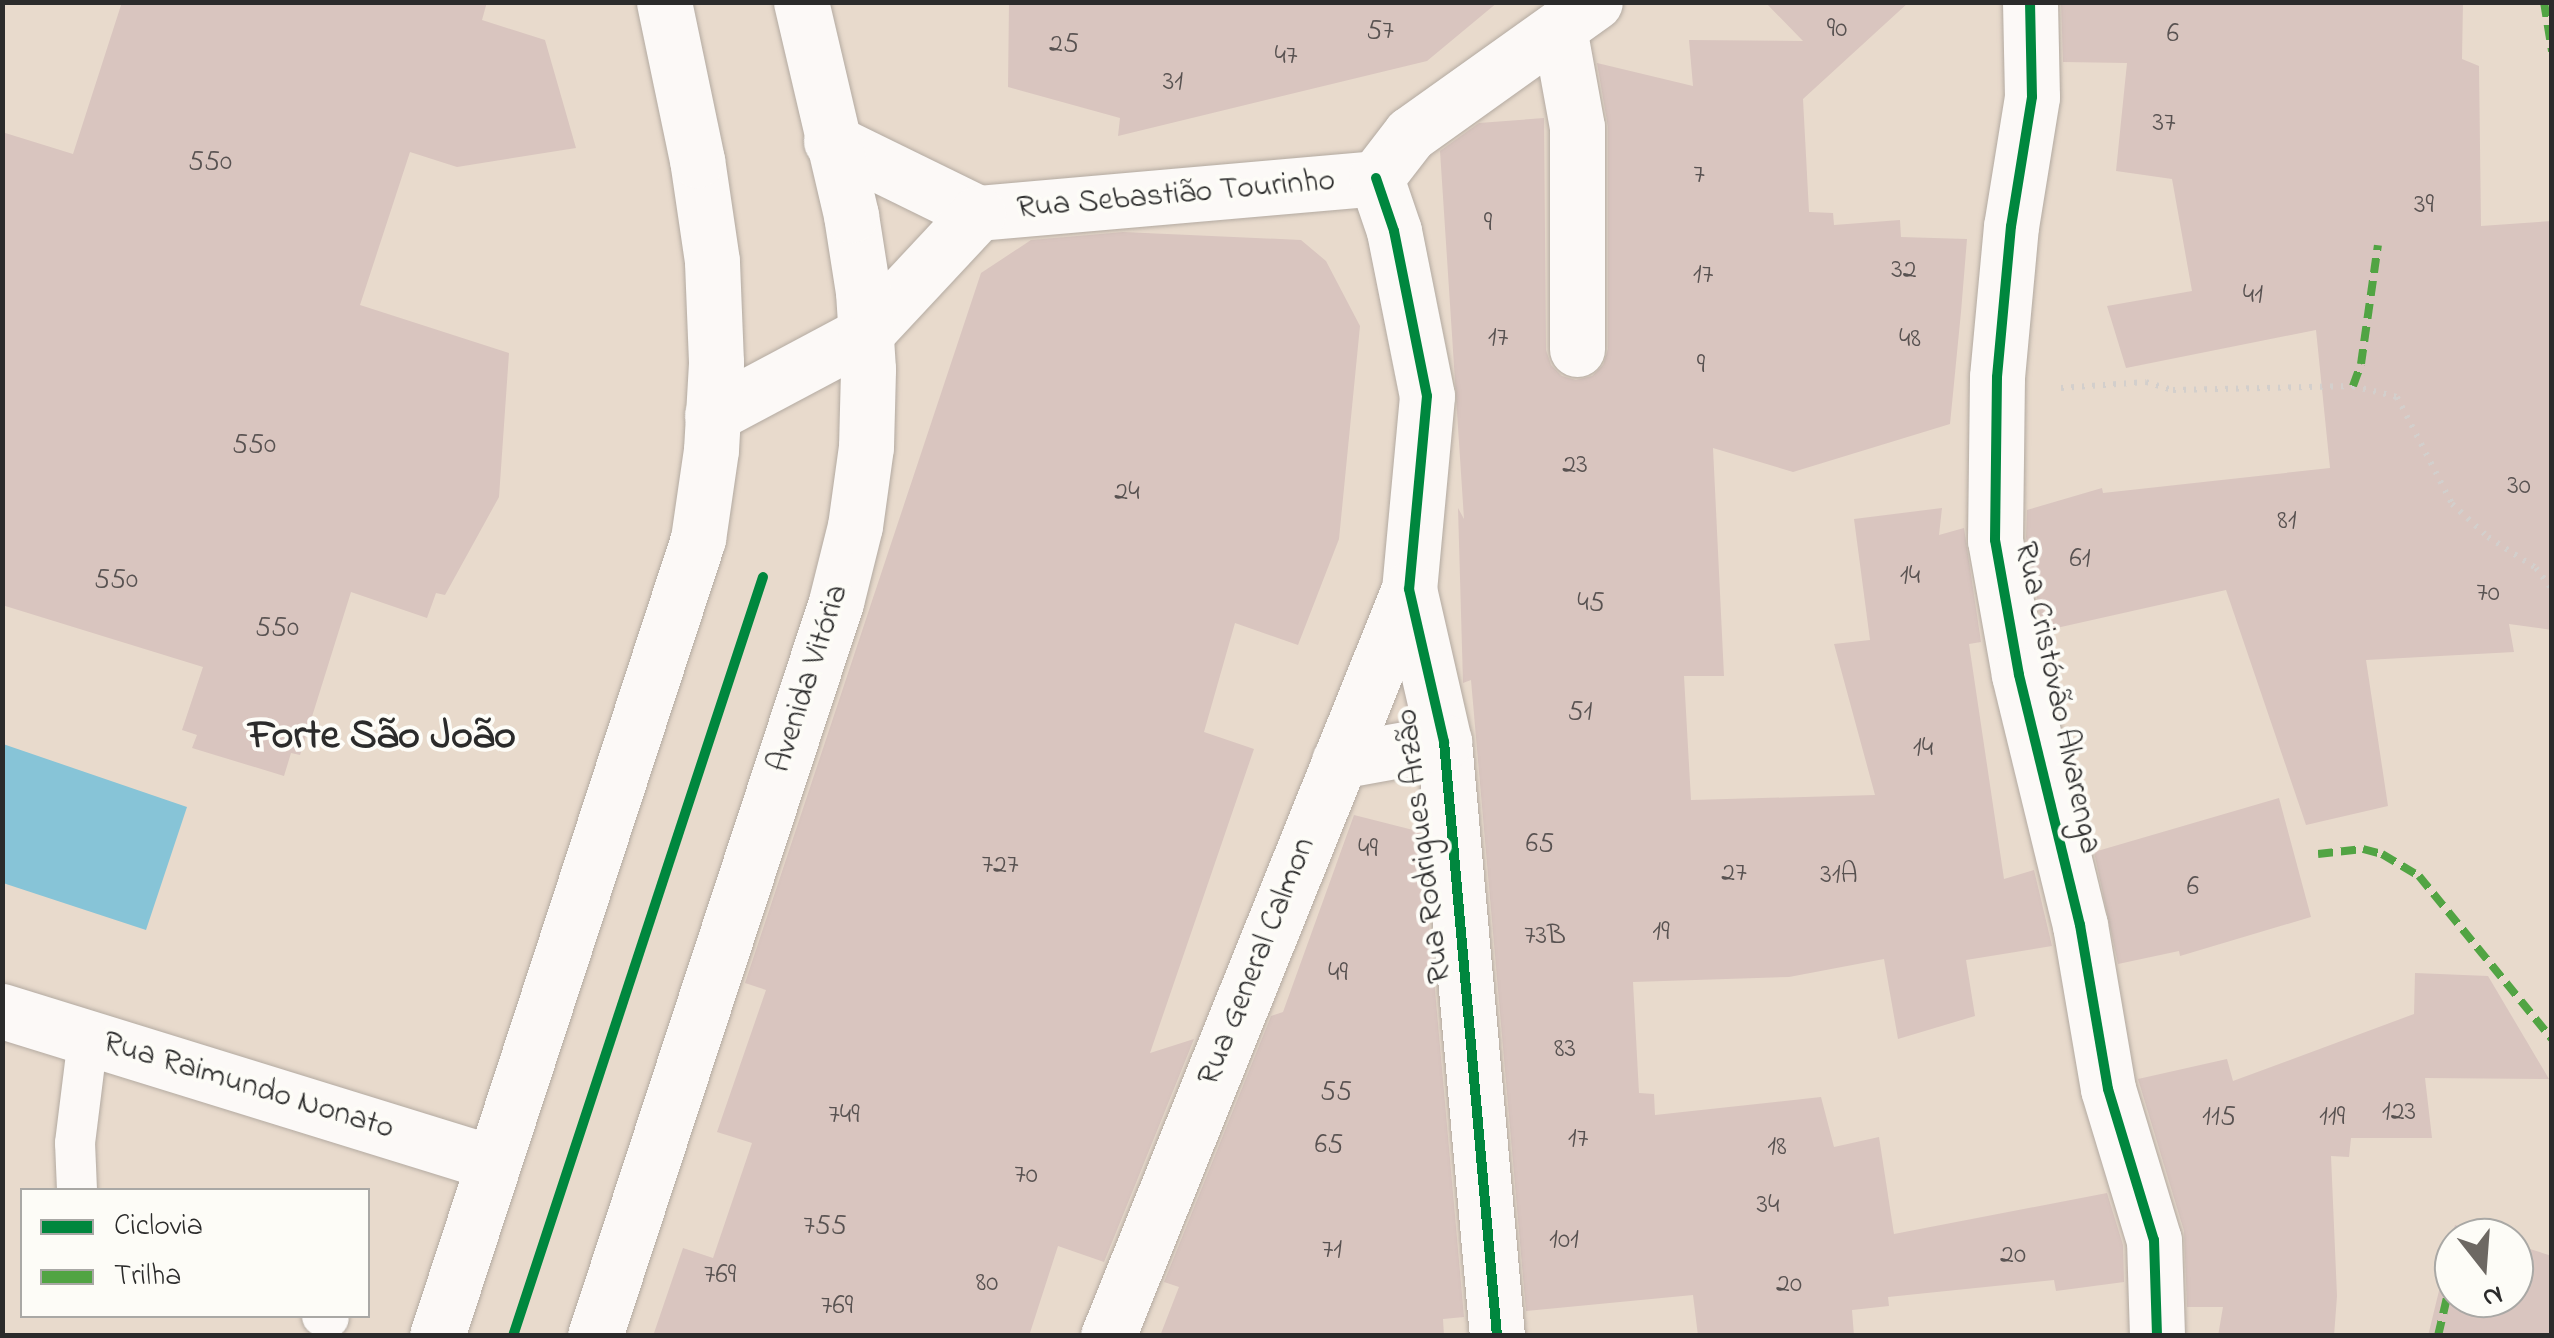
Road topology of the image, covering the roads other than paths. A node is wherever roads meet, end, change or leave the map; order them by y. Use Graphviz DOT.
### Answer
graph roads {
  1 [pos="664,2"];
  2 [pos="801,2"];
  3 [pos="2030,2"];
  4 [pos="1577,15"];
  5 [pos="831,141"];
  6 [pos="1376,178"];
  7 [pos="978,213"];
  8 [pos="866,333"];
  9 [pos="1577,350"];
  10 [pos="712,415"];
  11 [pos="1409,589"];
  12 [pos="1444,742"];
  13 [pos="1339,761"];
  14 [pos="2,1012"];
  15 [pos="88,1038"];
  16 [pos="493,1162"];
  17 [pos="77,1188"];
  18 [pos="437,1336"];
  19 [pos="595,1336"];
  20 [pos="1108,1336"];
  21 [pos="1498,1336"];
  22 [pos="2158,1336"];
  1 -- 10 [label="street"];
  2 -- 5 [label="street, Avenida Vitória"];
  3 -- 22 [label="street, Rua Cristóvão Alvarenga"];
  4 -- 6 [label="street, Rua Sebastião Tourinho"];
  4 -- 9 [label="street, Rua Sebastião Tourinho"];
  5 -- 7 [label="street, Rua Sebastião Tourinho"];
  5 -- 8 [label="street, Avenida Vitória"];
  6 -- 7 [label="street, Rua Sebastião Tourinho"];
  6 -- 11 [label="street, Rua Rodrigues Arzão"];
  7 -- 8 [label="street, Rua Sebastião Tourinho"];
  8 -- 10 [label="street, Rua Sebastião Tourinho"];
  8 -- 19 [label="street, Avenida Vitória"];
  10 -- 16 [label="street"];
  11 -- 12 [label="street, Rua Rodrigues Arzão"];
  11 -- 13 [label="street, Rua General Calmon"];
  12 -- 13 [label="street"];
  12 -- 21 [label="street, Rua Rodrigues Arzão"];
  13 -- 20 [label="street, Rua General Calmon"];
  14 -- 15 [label="street, Rua Raimundo Nonato"];
  15 -- 16 [label="street, Rua Raimundo Nonato"];
  15 -- 17 [label="lane"];
  16 -- 18 [label="street"];
}
